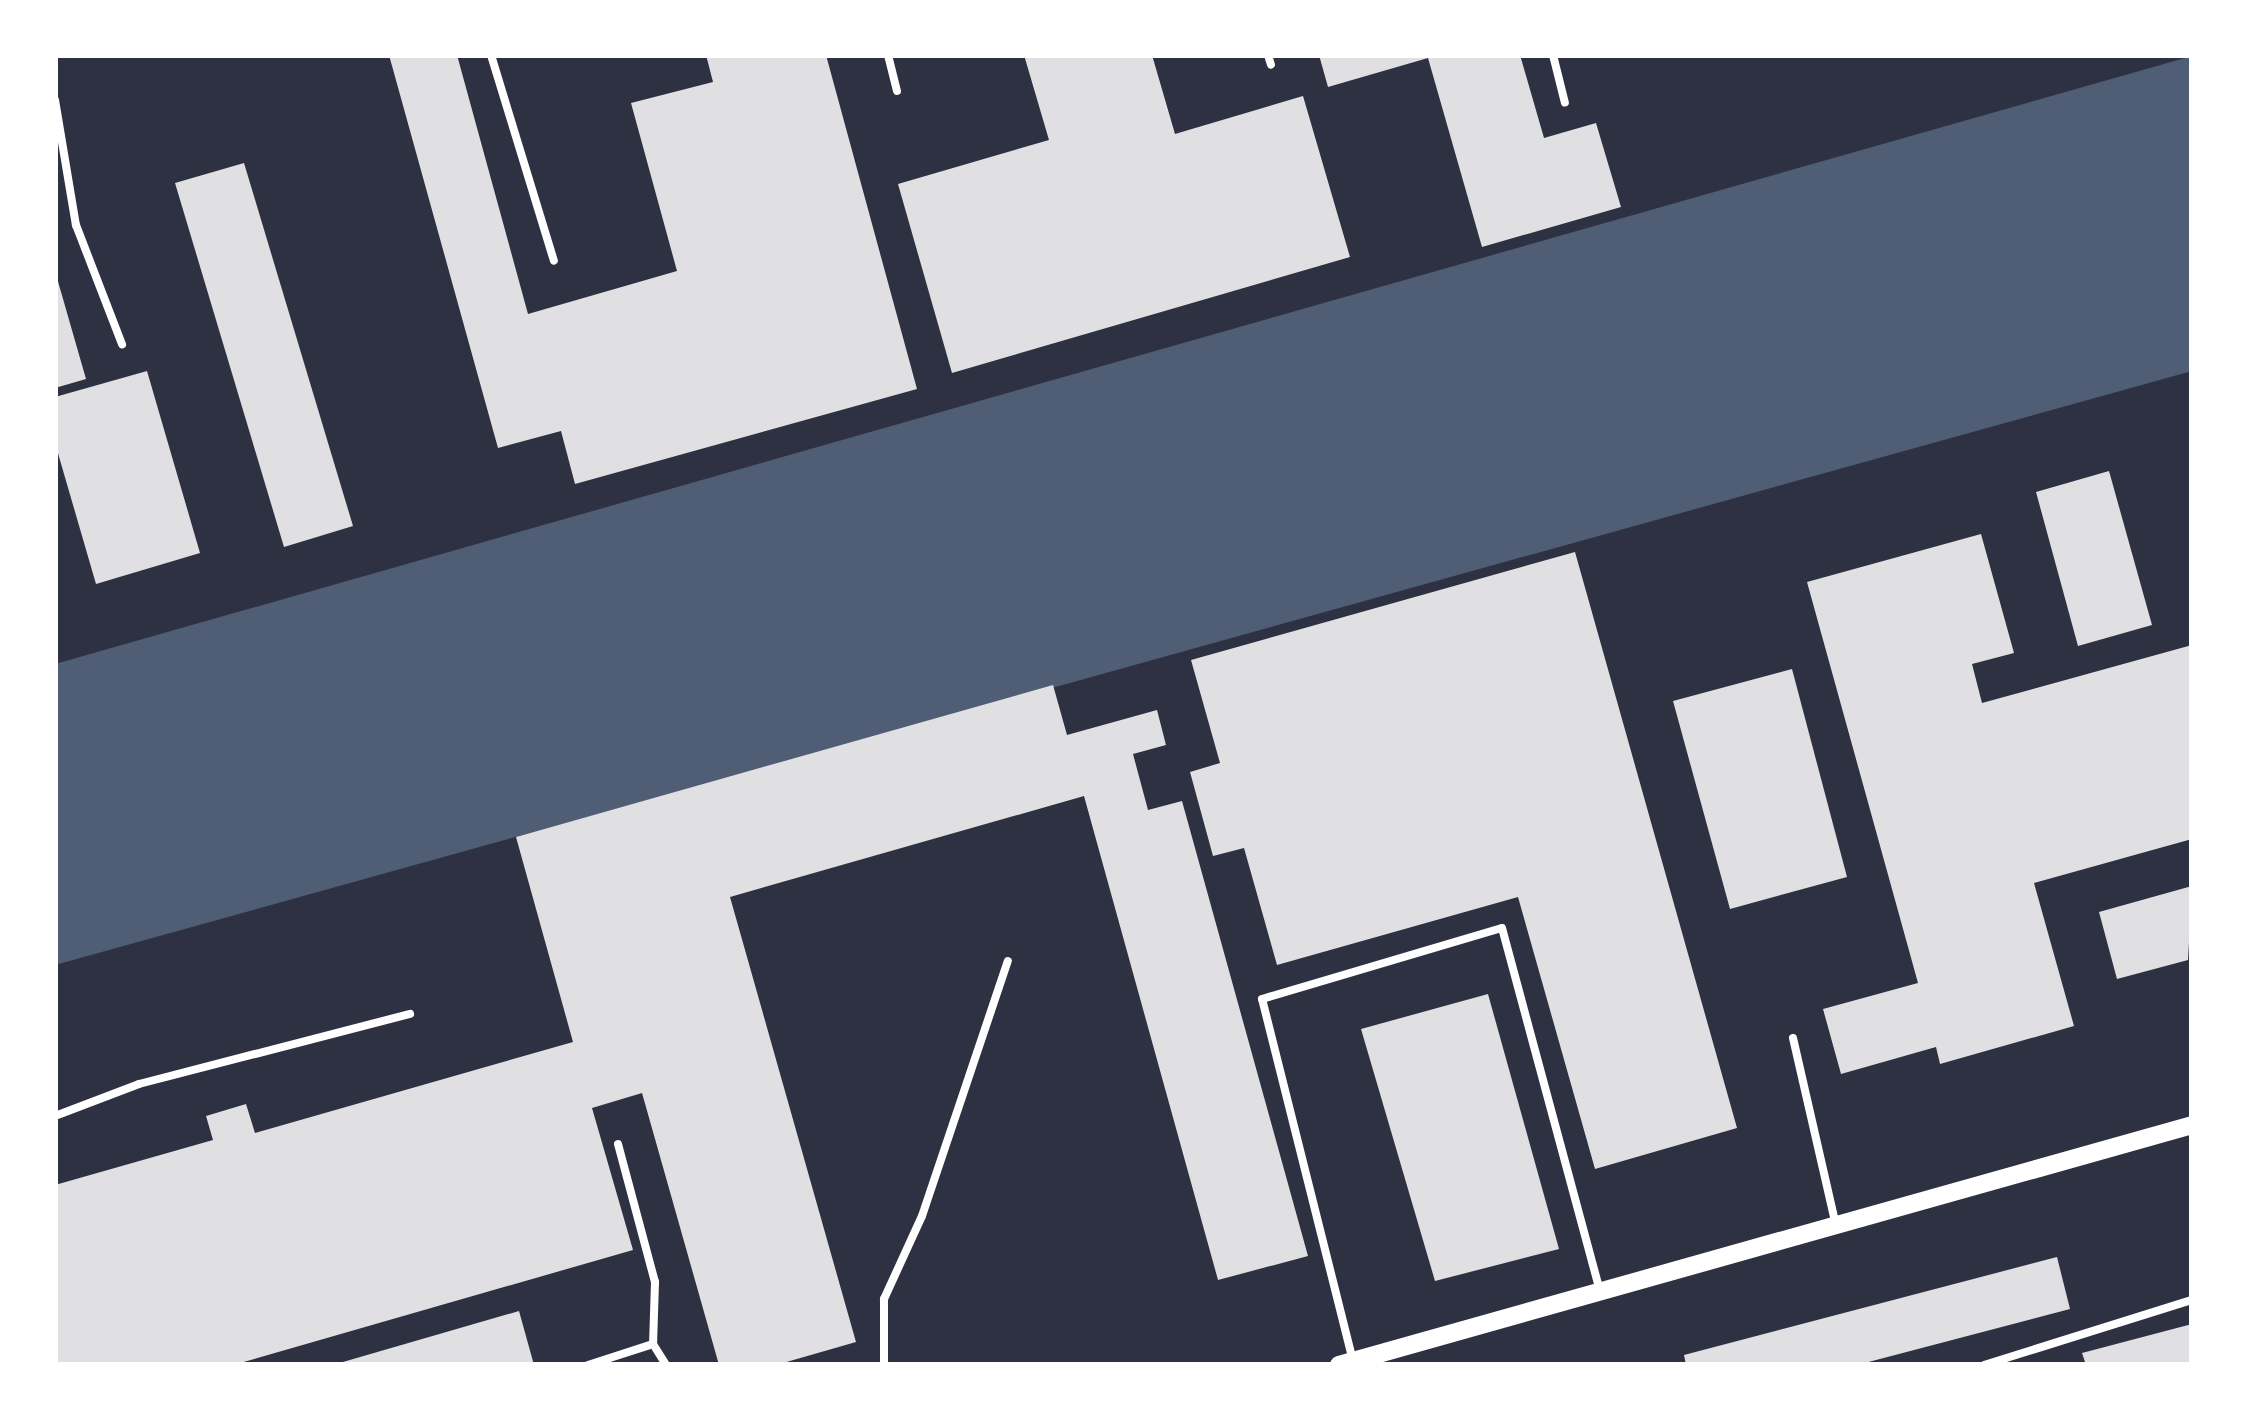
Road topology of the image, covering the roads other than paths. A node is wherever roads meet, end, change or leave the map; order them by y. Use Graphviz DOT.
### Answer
graph roads {
  1 [pos="491,55"];
  2 [pos="888,55"];
  3 [pos="1268,55"];
  4 [pos="1553,55"];
  5 [pos="1271,65"];
  6 [pos="897,91"];
  7 [pos="55,100"];
  8 [pos="1566,102"];
  9 [pos="554,261"];
  10 [pos="122,344"];
  11 [pos="1008,961"];
  12 [pos="410,1014"];
  13 [pos="1793,1038"];
  14 [pos="55,1116"];
  15 [pos="2192,1124"];
  16 [pos="618,1144"];
  17 [pos="1836,1225"];
  18 [pos="1600,1292"];
  19 [pos="2192,1300"];
  20 [pos="653,1344"];
  21 [pos="1346,1363"];
  22 [pos="588,1365"];
  23 [pos="666,1365"];
  24 [pos="884,1365"];
  25 [pos="1984,1365"];
  1 -- 9 [label="lane"];
  2 -- 6 [label="lane"];
  3 -- 5 [label="lane"];
  4 -- 8 [label="lane"];
  7 -- 10 [label="lane"];
  11 -- 24 [label="lane"];
  12 -- 14 [label="lane"];
  13 -- 17 [label="lane"];
  15 -- 17 [label="street"];
  16 -- 20 [label="lane"];
  17 -- 18 [label="street"];
  18 -- 21 [label="street"];
  18 -- 21 [label="lane"];
  19 -- 25 [label="lane"];
  20 -- 22 [label="lane"];
  20 -- 23 [label="lane"];
}
